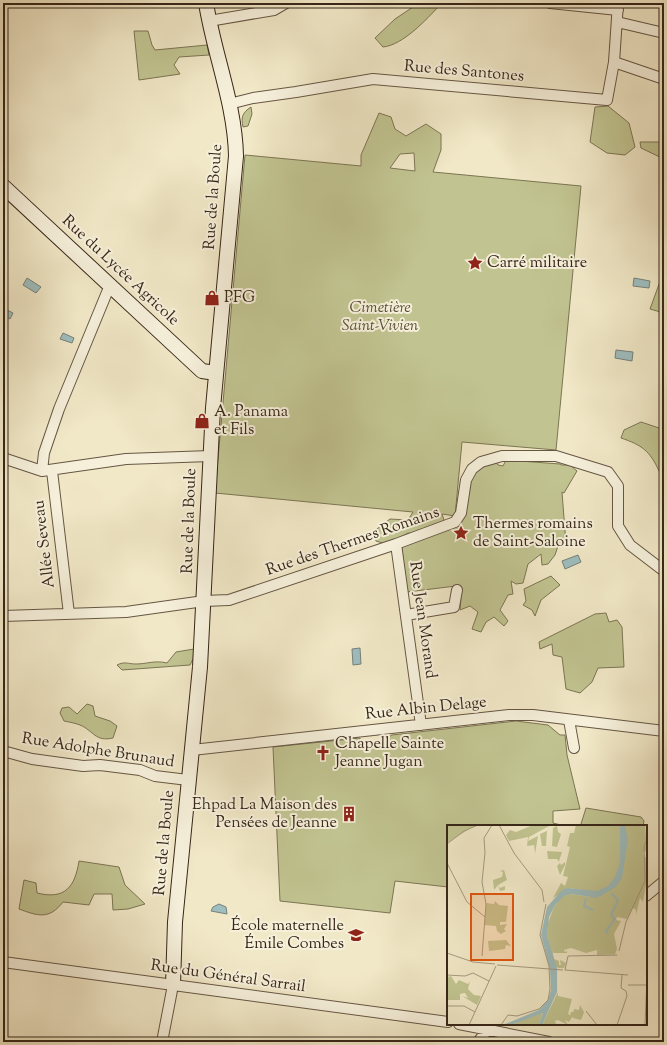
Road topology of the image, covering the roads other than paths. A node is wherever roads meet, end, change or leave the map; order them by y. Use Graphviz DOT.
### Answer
graph roads {
  1 [pos="206,3"];
  2 [pos="286,3"];
  3 [pos="550,3"];
  4 [pos="618,6"];
  5 [pos="209,21"];
  6 [pos="617,22"];
  7 [pos="664,33"];
  8 [pos="614,62"];
  9 [pos="664,79"];
  10 [pos="229,104"];
  11 [pos="3,186"];
  12 [pos="110,285"];
  13 [pos="216,373"];
  14 [pos="210,456"];
  15 [pos="3,458"];
  16 [pos="47,471"];
  17 [pos="396,544"];
  18 [pos="664,571"];
  19 [pos="457,590"];
  20 [pos="204,601"];
  21 [pos="69,614"];
  22 [pos="406,615"];
  23 [pos="3,616"];
  24 [pos="569,720"];
  25 [pos="421,725"];
  26 [pos="664,731"];
  27 [pos="574,748"];
  28 [pos="192,750"];
  29 [pos="3,751"];
  30 [pos="188,780"];
  31 [pos="664,881"];
  32 [pos="647,895"];
  33 [pos="3,962"];
  34 [pos="173,985"];
  35 [pos="447,1022"];
  36 [pos="464,1025"];
  37 [pos="507,1025"];
  38 [pos="488,1030"];
  39 [pos="501,1032"];
  40 [pos="162,1042"];
  41 [pos="478,1042"];
  42 [pos="549,1042"];
  1 -- 5 [label="street, Rue de la Boule"];
  2 -- 5 [label="street"];
  3 -- 4 [label="street"];
  4 -- 6 [label="street"];
  5 -- 10 [label="street, Rue de la Boule"];
  6 -- 7 [label="street"];
  6 -- 8 [label="street"];
  8 -- 9 [label="street"];
  8 -- 10 [label="street, Rue des Santones"];
  10 -- 13 [label="street, Rue de la Boule"];
  11 -- 12 [label="street, Rue du Lycée Agricole"];
  12 -- 13 [label="street, Rue du Lycée Agricole"];
  12 -- 16 [label="street, Allée Seveau"];
  13 -- 14 [label="street, Rue de la Boule"];
  14 -- 16 [label="street"];
  14 -- 20 [label="street, Rue de la Boule"];
  15 -- 16 [label="street"];
  16 -- 21 [label="street, Allée Seveau"];
  17 -- 18 [label="street, Rue des Thermes Romains"];
  17 -- 20 [label="street, Rue des Thermes Romains"];
  17 -- 22 [label="street, Rue Jean Morand"];
  19 -- 22 [label="street"];
  20 -- 21 [label="street, Rue des Thermes Romains"];
  20 -- 28 [label="street, Rue de la Boule"];
  21 -- 23 [label="street, Rue des Thermes Romains"];
  22 -- 25 [label="street, Rue Jean Morand"];
  24 -- 25 [label="street, Rue Albin Delage"];
  24 -- 26 [label="street, Rue Albin Delage"];
  24 -- 27 [label="street"];
  25 -- 28 [label="street, Rue Albin Delage"];
  28 -- 30 [label="street, Rue de la Boule"];
  29 -- 30 [label="street, Rue Adolphe Brunaud"];
  30 -- 34 [label="street, Rue de la Boule"];
  31 -- 32 [label="street"];
  33 -- 34 [label="street, Rue du Général Sarrail"];
  34 -- 35 [label="street, Rue du Général Sarrail"];
  34 -- 40 [label="street, Rue de la Boule"];
  36 -- 38 [label="street"];
  37 -- 39 [label="street"];
  38 -- 39 [label="street"];
  38 -- 41 [label="street"];
  39 -- 42 [label="street"];
}
